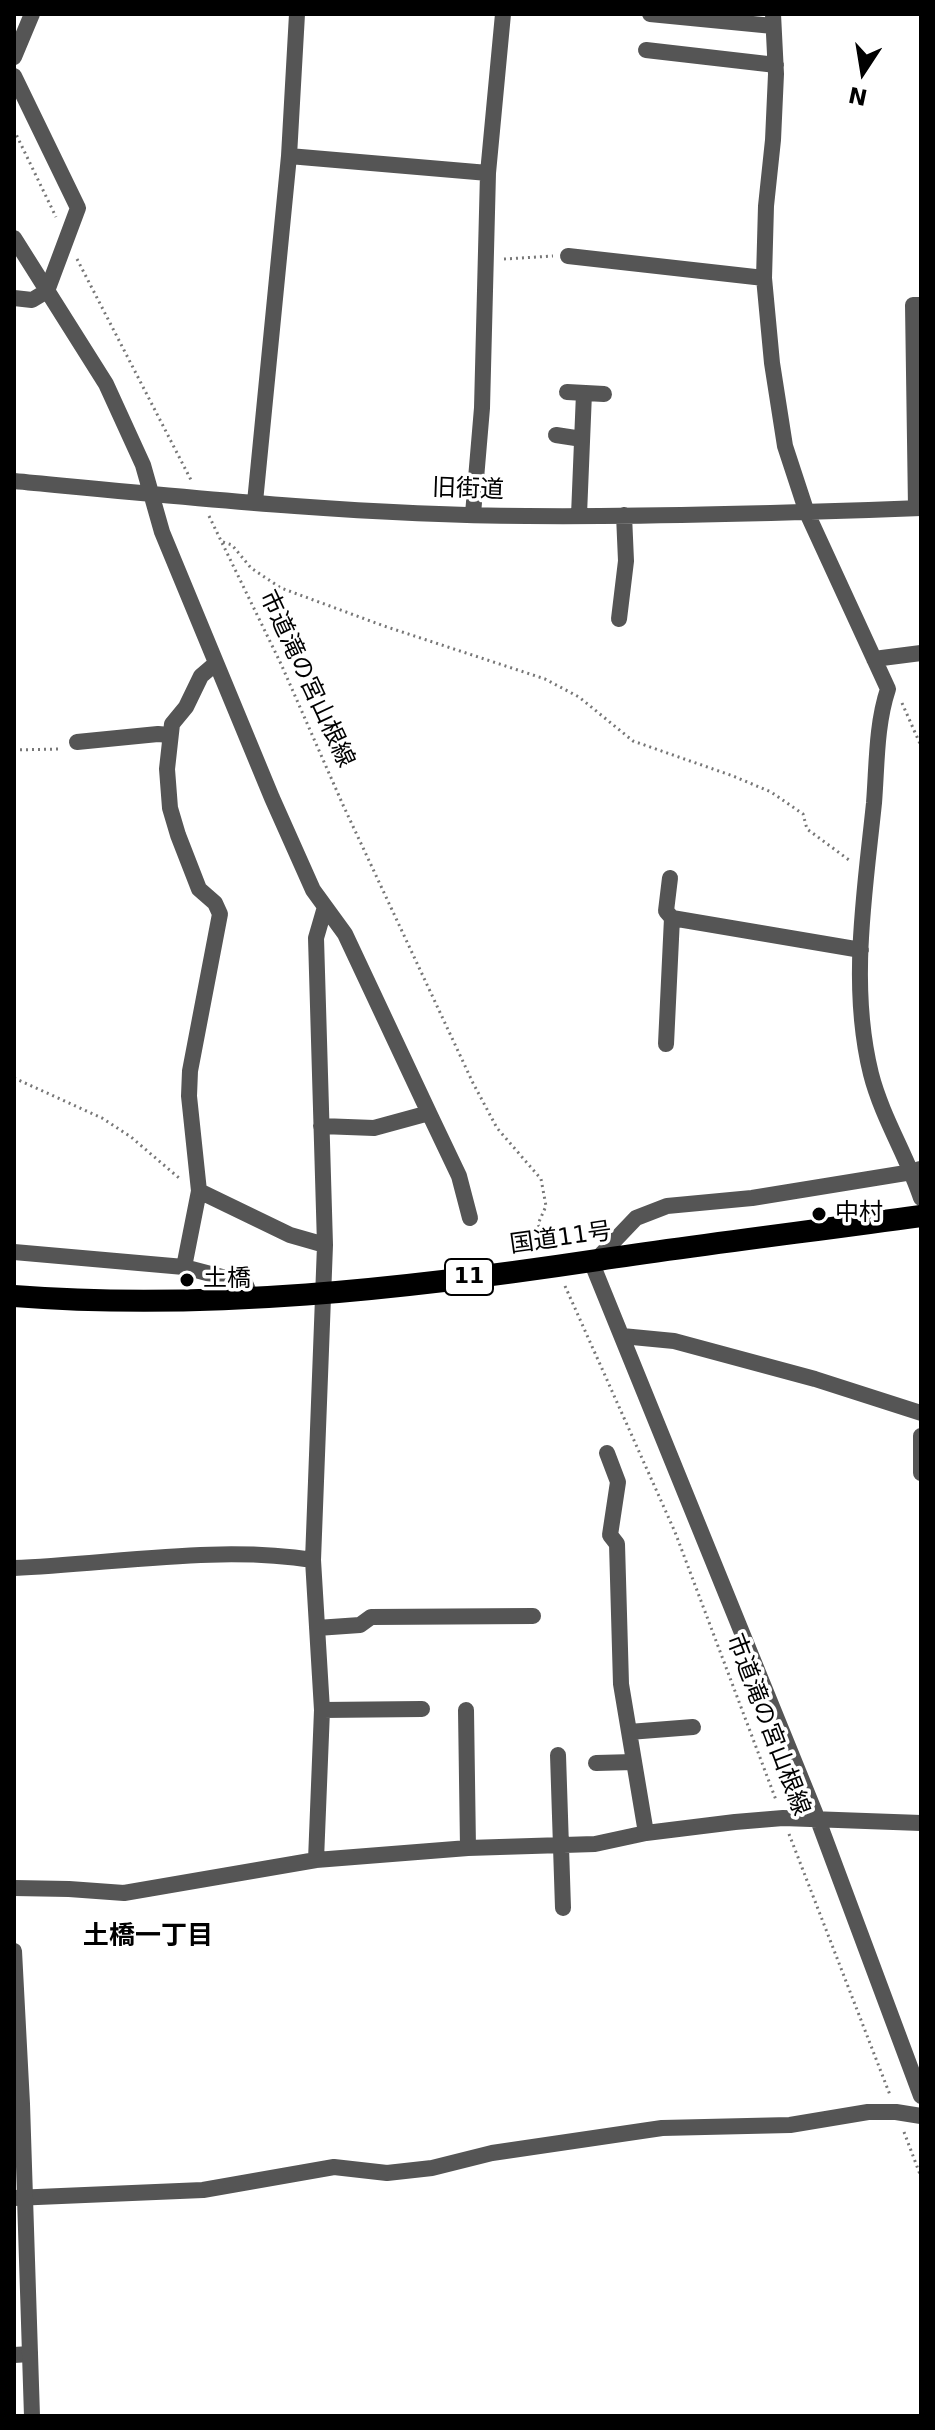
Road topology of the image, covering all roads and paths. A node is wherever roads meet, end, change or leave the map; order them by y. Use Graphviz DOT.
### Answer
graph roads {
  1 [pos="32,14"];
  2 [pos="297,14"];
  3 [pos="503,14"];
  4 [pos="650,14"];
  5 [pos="773,20"];
  6 [pos="646,50"];
  7 [pos="14,57"];
  8 [pos="776,65"];
  9 [pos="14,76"];
  10 [pos="14,130"];
  11 [pos="289,156"];
  12 [pos="488,173"];
  13 [pos="14,238"];
  14 [pos="67,239"];
  15 [pos="568,256"];
  16 [pos="484,260"];
  17 [pos="764,278"];
  18 [pos="47,291"];
  19 [pos="14,298"];
  20 [pos="921,305"];
  21 [pos="918,352"];
  22 [pos="604,394"];
  23 [pos="556,435"];
  24 [pos="582,439"];
  25 [pos="14,481"];
  26 [pos="150,494"];
  27 [pos="201,500"];
  28 [pos="255,502"];
  29 [pos="919,508"];
  30 [pos="807,513"];
  31 [pos="473,514"];
  32 [pos="579,515"];
  33 [pos="624,515"];
  34 [pos="221,542"];
  35 [pos="619,619"];
  36 [pos="921,653"];
  37 [pos="874,659"];
  38 [pos="215,664"];
  39 [pos="888,689"];
  40 [pos="169,735"];
  41 [pos="77,742"];
  42 [pos="921,746"];
  43 [pos="14,750"];
  44 [pos="867,868"];
  45 [pos="670,878"];
  46 [pos="325,907"];
  47 [pos="672,918"];
  48 [pos="861,950"];
  49 [pos="666,1044"];
  50 [pos="14,1078"];
  51 [pos="429,1113"];
  52 [pos="321,1126"];
  53 [pos="917,1170"];
  54 [pos="199,1191"];
  55 [pos="921,1198"];
  56 [pos="921,1216"];
  57 [pos="470,1218"];
  58 [pos="543,1242"];
  59 [pos="325,1245"];
  60 [pos="14,1252"];
  61 [pos="594,1260"];
  62 [pos="184,1267"];
  63 [pos="568,1290"];
  64 [pos="325,1293"];
  65 [pos="14,1296"];
  66 [pos="251,1297"];
  67 [pos="622,1336"];
  68 [pos="921,1413"];
  69 [pos="921,1436"];
  70 [pos="607,1453"];
  71 [pos="921,1473"];
  72 [pos="313,1560"];
  73 [pos="14,1568"];
  74 [pos="533,1616"];
  75 [pos="317,1628"];
  76 [pos="422,1709"];
  77 [pos="322,1710"];
  78 [pos="466,1710"];
  79 [pos="693,1727"];
  80 [pos="629,1732"];
  81 [pos="558,1755"];
  82 [pos="634,1762"];
  83 [pos="596,1763"];
  84 [pos="783,1818"];
  85 [pos="818,1820"];
  86 [pos="921,1823"];
  87 [pos="646,1833"];
  88 [pos="562,1845"];
  89 [pos="468,1848"];
  90 [pos="316,1860"];
  91 [pos="14,1888"];
  92 [pos="563,1908"];
  93 [pos="14,1951"];
  94 [pos="921,2096"];
  95 [pos="896,2112"];
  96 [pos="921,2116"];
  97 [pos="921,2177"];
  98 [pos="19,2197"];
  99 [pos="20,2256"];
  100 [pos="22,2354"];
  101 [pos="32,2416"];
  1 -- 7 [label="street"];
  2 -- 11 [label="street"];
  3 -- 12 [label="street"];
  4 -- 5 [label="street"];
  5 -- 8 [label="street"];
  6 -- 8 [label="street"];
  8 -- 17 [label="street"];
  9 -- 14 [label="street"];
  10 -- 14 [label="path, 市道滝の宮山根線"];
  11 -- 12 [label="street"];
  11 -- 28 [label="street"];
  12 -- 16 [label="street"];
  13 -- 18 [label="street"];
  14 -- 18 [label="street"];
  14 -- 27 [label="path, 市道滝の宮山根線"];
  15 -- 16 [label="path"];
  15 -- 17 [label="street"];
  16 -- 31 [label="street"];
  17 -- 30 [label="street"];
  18 -- 19 [label="street"];
  18 -- 26 [label="street"];
  20 -- 21 [label="street"];
  21 -- 29 [label="street"];
  22 -- 24 [label="street"];
  23 -- 24 [label="street"];
  24 -- 32 [label="street"];
  25 -- 26 [label="street, 旧街道"];
  26 -- 27 [label="street, 旧街道"];
  26 -- 38 [label="street"];
  27 -- 28 [label="street, 旧街道"];
  27 -- 34 [label="path, 市道滝の宮山根線"];
  28 -- 31 [label="street, 旧街道"];
  29 -- 30 [label="street, 旧街道"];
  30 -- 33 [label="street, 旧街道"];
  30 -- 37 [label="street"];
  31 -- 32 [label="street, 旧街道"];
  32 -- 33 [label="street, 旧街道"];
  33 -- 35 [label="street"];
  34 -- 44 [label="path"];
  34 -- 58 [label="path, 市道滝の宮山根線"];
  36 -- 37 [label="street"];
  37 -- 39 [label="street"];
  38 -- 40 [label="street"];
  38 -- 46 [label="street"];
  39 -- 42 [label="path"];
  39 -- 44 [label="street"];
  40 -- 41 [label="street"];
  40 -- 54 [label="street"];
  41 -- 43 [label="path"];
  44 -- 48 [label="street"];
  45 -- 47 [label="street"];
  46 -- 51 [label="street"];
  46 -- 52 [label="street"];
  47 -- 48 [label="street"];
  47 -- 49 [label="street"];
  48 -- 53 [label="street"];
  50 -- 54 [label="path"];
  51 -- 52 [label="street"];
  51 -- 57 [label="street"];
  52 -- 59 [label="street"];
  53 -- 55 [label="street"];
  53 -- 61 [label="street"];
  54 -- 59 [label="street"];
  54 -- 62 [label="street"];
  56 -- 61 [label="highway, 国道11号 / 11"];
  59 -- 64 [label="street"];
  60 -- 62 [label="street"];
  61 -- 64 [label="highway, 国道11号 / 11"];
  61 -- 67 [label="street"];
  62 -- 66 [label="street"];
  63 -- 84 [label="path, 市道滝の宮山根線"];
  64 -- 66 [label="highway, 国道11号 / 11"];
  64 -- 72 [label="street"];
  65 -- 66 [label="highway, 国道11号 / 11"];
  67 -- 68 [label="street"];
  67 -- 85 [label="street"];
  69 -- 71 [label="street"];
  70 -- 80 [label="street"];
  72 -- 73 [label="street"];
  72 -- 75 [label="street"];
  74 -- 75 [label="street"];
  75 -- 77 [label="street"];
  76 -- 77 [label="street"];
  77 -- 90 [label="street"];
  78 -- 89 [label="street"];
  79 -- 80 [label="street"];
  80 -- 82 [label="street"];
  81 -- 88 [label="street"];
  82 -- 83 [label="street"];
  82 -- 87 [label="street"];
  84 -- 85 [label="street"];
  84 -- 87 [label="street"];
  84 -- 95 [label="path, 市道滝の宮山根線"];
  85 -- 86 [label="street"];
  85 -- 94 [label="street"];
  87 -- 88 [label="street"];
  88 -- 89 [label="street"];
  88 -- 92 [label="street"];
  89 -- 90 [label="street"];
  90 -- 91 [label="street"];
  93 -- 98 [label="street"];
  95 -- 96 [label="street"];
  95 -- 97 [label="path, 市道滝の宮山根線"];
  95 -- 98 [label="street"];
  98 -- 99 [label="street"];
  99 -- 100 [label="street"];
  100 -- 101 [label="street"];
}
